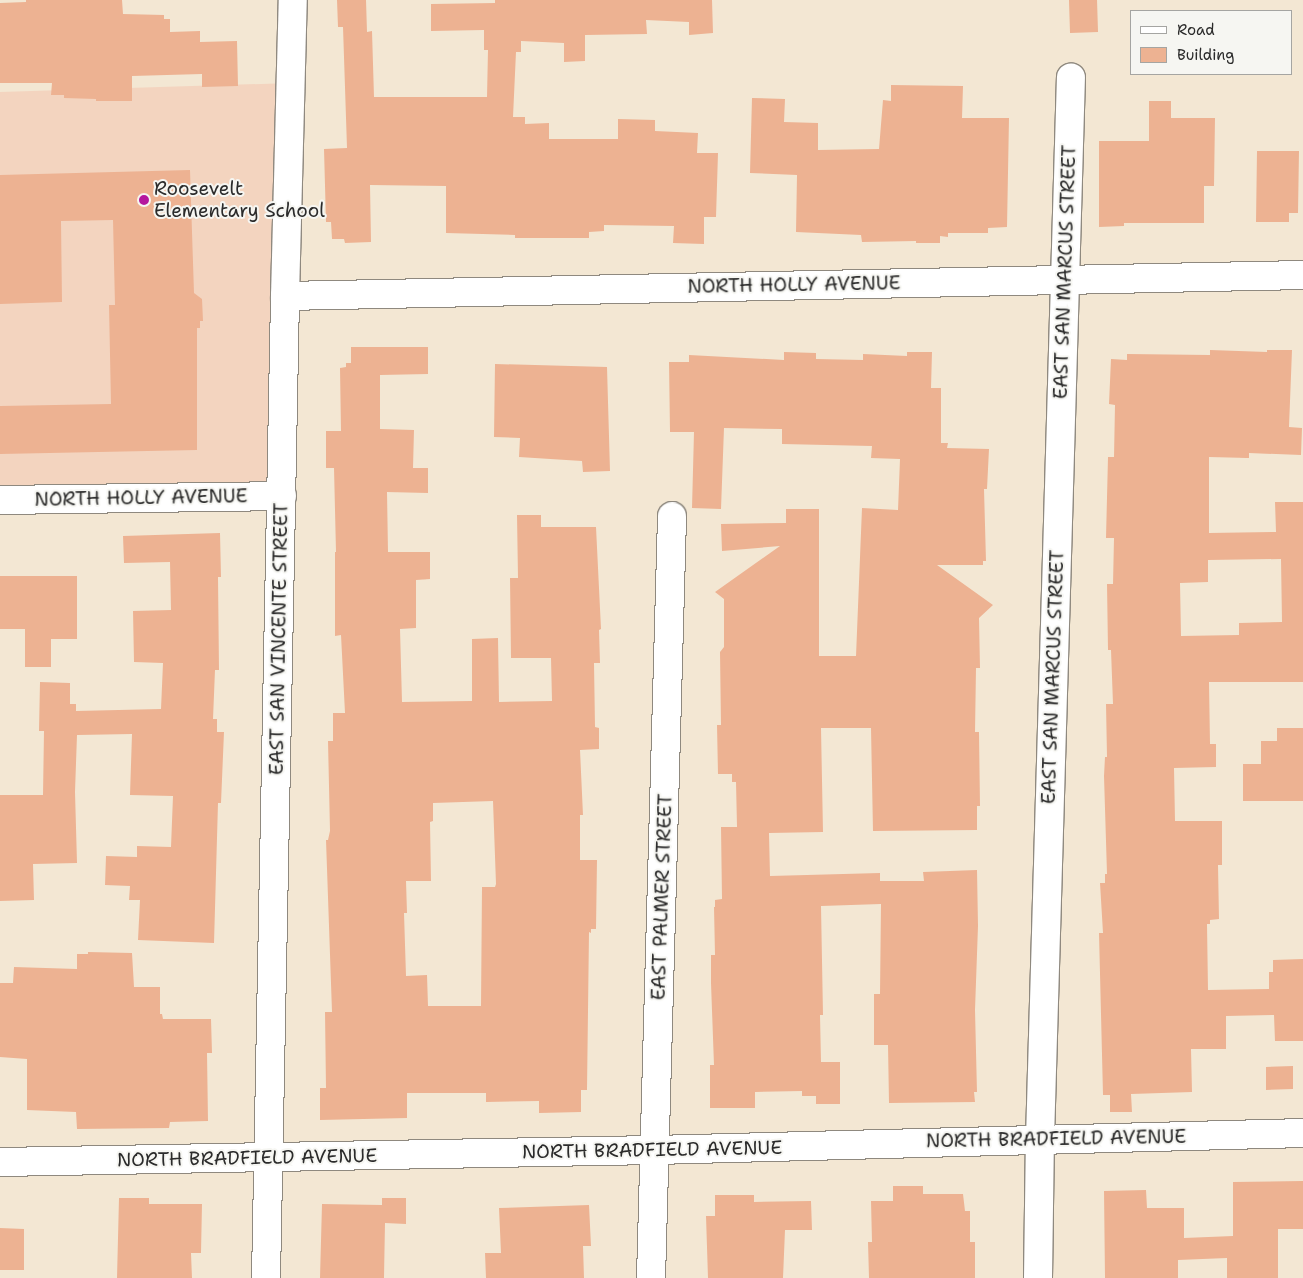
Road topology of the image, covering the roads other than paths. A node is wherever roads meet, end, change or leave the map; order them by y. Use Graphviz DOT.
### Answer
graph roads {
  1 [pos="294,0"];
  2 [pos="1071,77"];
  3 [pos="1303,275"];
  4 [pos="1064,280"];
  5 [pos="285,296"];
  6 [pos="282,496"];
  7 [pos="0,500"];
  8 [pos="672,516"];
  9 [pos="1303,1134"];
  10 [pos="1040,1139"];
  11 [pos="655,1150"];
  12 [pos="269,1158"];
  13 [pos="0,1162"];
  14 [pos="266,1278"];
  15 [pos="651,1278"];
  16 [pos="1038,1278"];
  1 -- 5 [label="street, EAST SAN VINCENTE STREET"];
  2 -- 4 [label="street, EAST SAN MARCUS STREET"];
  3 -- 4 [label="street, NORTH HOLLY AVENUE"];
  4 -- 5 [label="street, NORTH HOLLY AVENUE"];
  4 -- 10 [label="street, EAST SAN MARCUS STREET"];
  5 -- 6 [label="street, EAST SAN VINCENTE STREET"];
  6 -- 7 [label="street, NORTH HOLLY AVENUE"];
  6 -- 12 [label="street, EAST SAN VINCENTE STREET"];
  8 -- 11 [label="street, EAST PALMER STREET"];
  9 -- 10 [label="street, NORTH BRADFIELD AVENUE"];
  10 -- 11 [label="street, NORTH BRADFIELD AVENUE"];
  10 -- 16 [label="street, EAST SAN MARCUS STREET"];
  11 -- 12 [label="street, NORTH BRADFIELD AVENUE"];
  11 -- 15 [label="street, EAST PALMER STREET"];
  12 -- 13 [label="street, NORTH BRADFIELD AVENUE"];
  12 -- 14 [label="street, EAST SAN VINCENTE STREET"];
}
